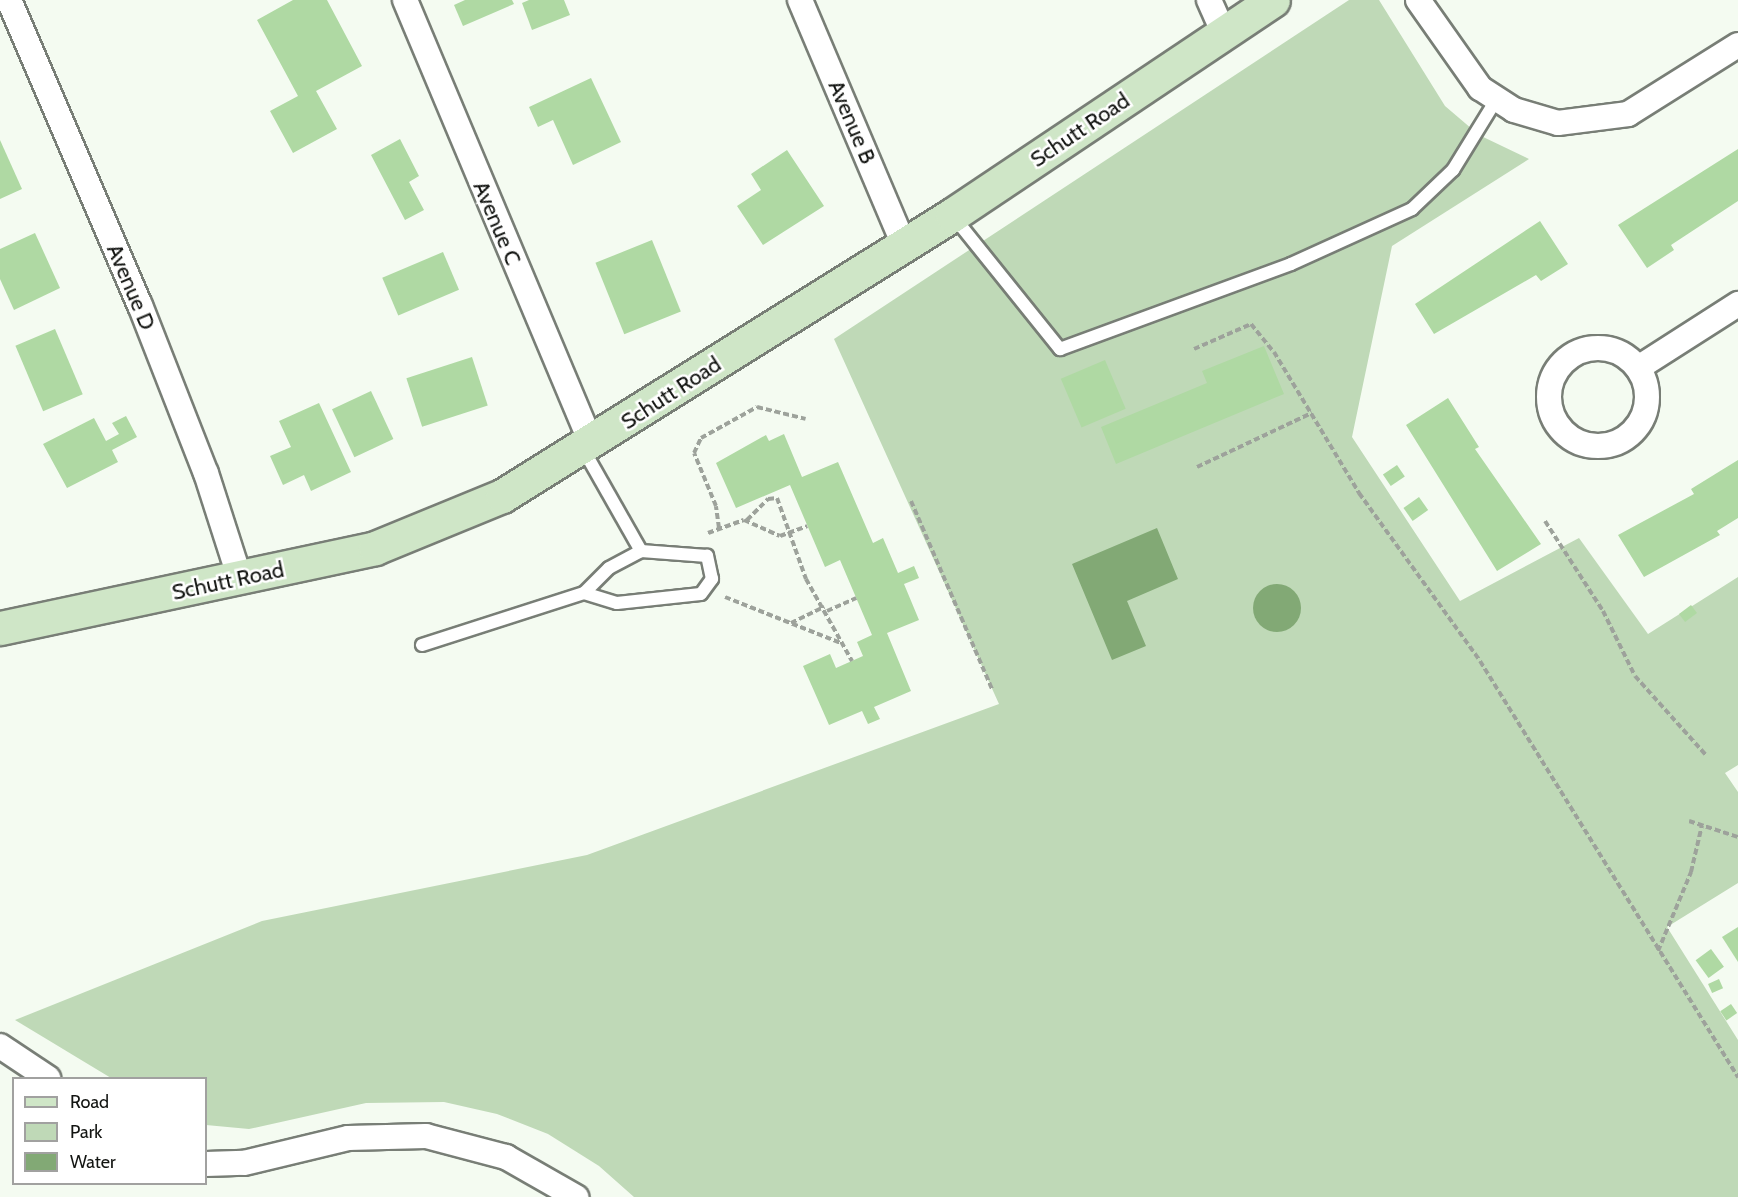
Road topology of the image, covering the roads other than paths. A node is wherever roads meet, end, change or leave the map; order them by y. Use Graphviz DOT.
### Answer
graph roads {
  1 [pos="9,0"];
  2 [pos="405,0"];
  3 [pos="800,0"];
  4 [pos="1209,0"];
  5 [pos="1273,0"];
  6 [pos="1418,0"];
  7 [pos="1224,33"];
  8 [pos="1738,45"];
  9 [pos="1496,100"];
  10 [pos="952,215"];
  11 [pos="904,244"];
  12 [pos="1738,304"];
  13 [pos="1638,368"];
  14 [pos="587,447"];
  15 [pos="641,551"];
  16 [pos="240,579"];
  17 [pos="584,593"];
  18 [pos="0,628"];
  19 [pos="422,645"];
  20 [pos="0,1046"];
  21 [pos="46,1077"];
  22 [pos="207,1164"];
  23 [pos="576,1197"];
  1 -- 16 [label="street, Avenue D"];
  2 -- 14 [label="street, Avenue C"];
  3 -- 11 [label="street, Avenue B"];
  4 -- 7 [label="street"];
  5 -- 7 [label="street, Schutt Road"];
  6 -- 9 [label="street"];
  7 -- 10 [label="street, Schutt Road"];
  8 -- 9 [label="street"];
  9 -- 10 [label="lane"];
  10 -- 11 [label="street, Schutt Road"];
  11 -- 14 [label="street, Schutt Road"];
  12 -- 13 [label="street"];
  13 -- 13 [label="street"];
  14 -- 15 [label="lane"];
  14 -- 16 [label="street, Schutt Road"];
  15 -- 17 [label="lane"];
  15 -- 17 [label="lane"];
  16 -- 18 [label="street, Schutt Road"];
  17 -- 19 [label="lane"];
  20 -- 21 [label="street"];
  22 -- 23 [label="street"];
}
